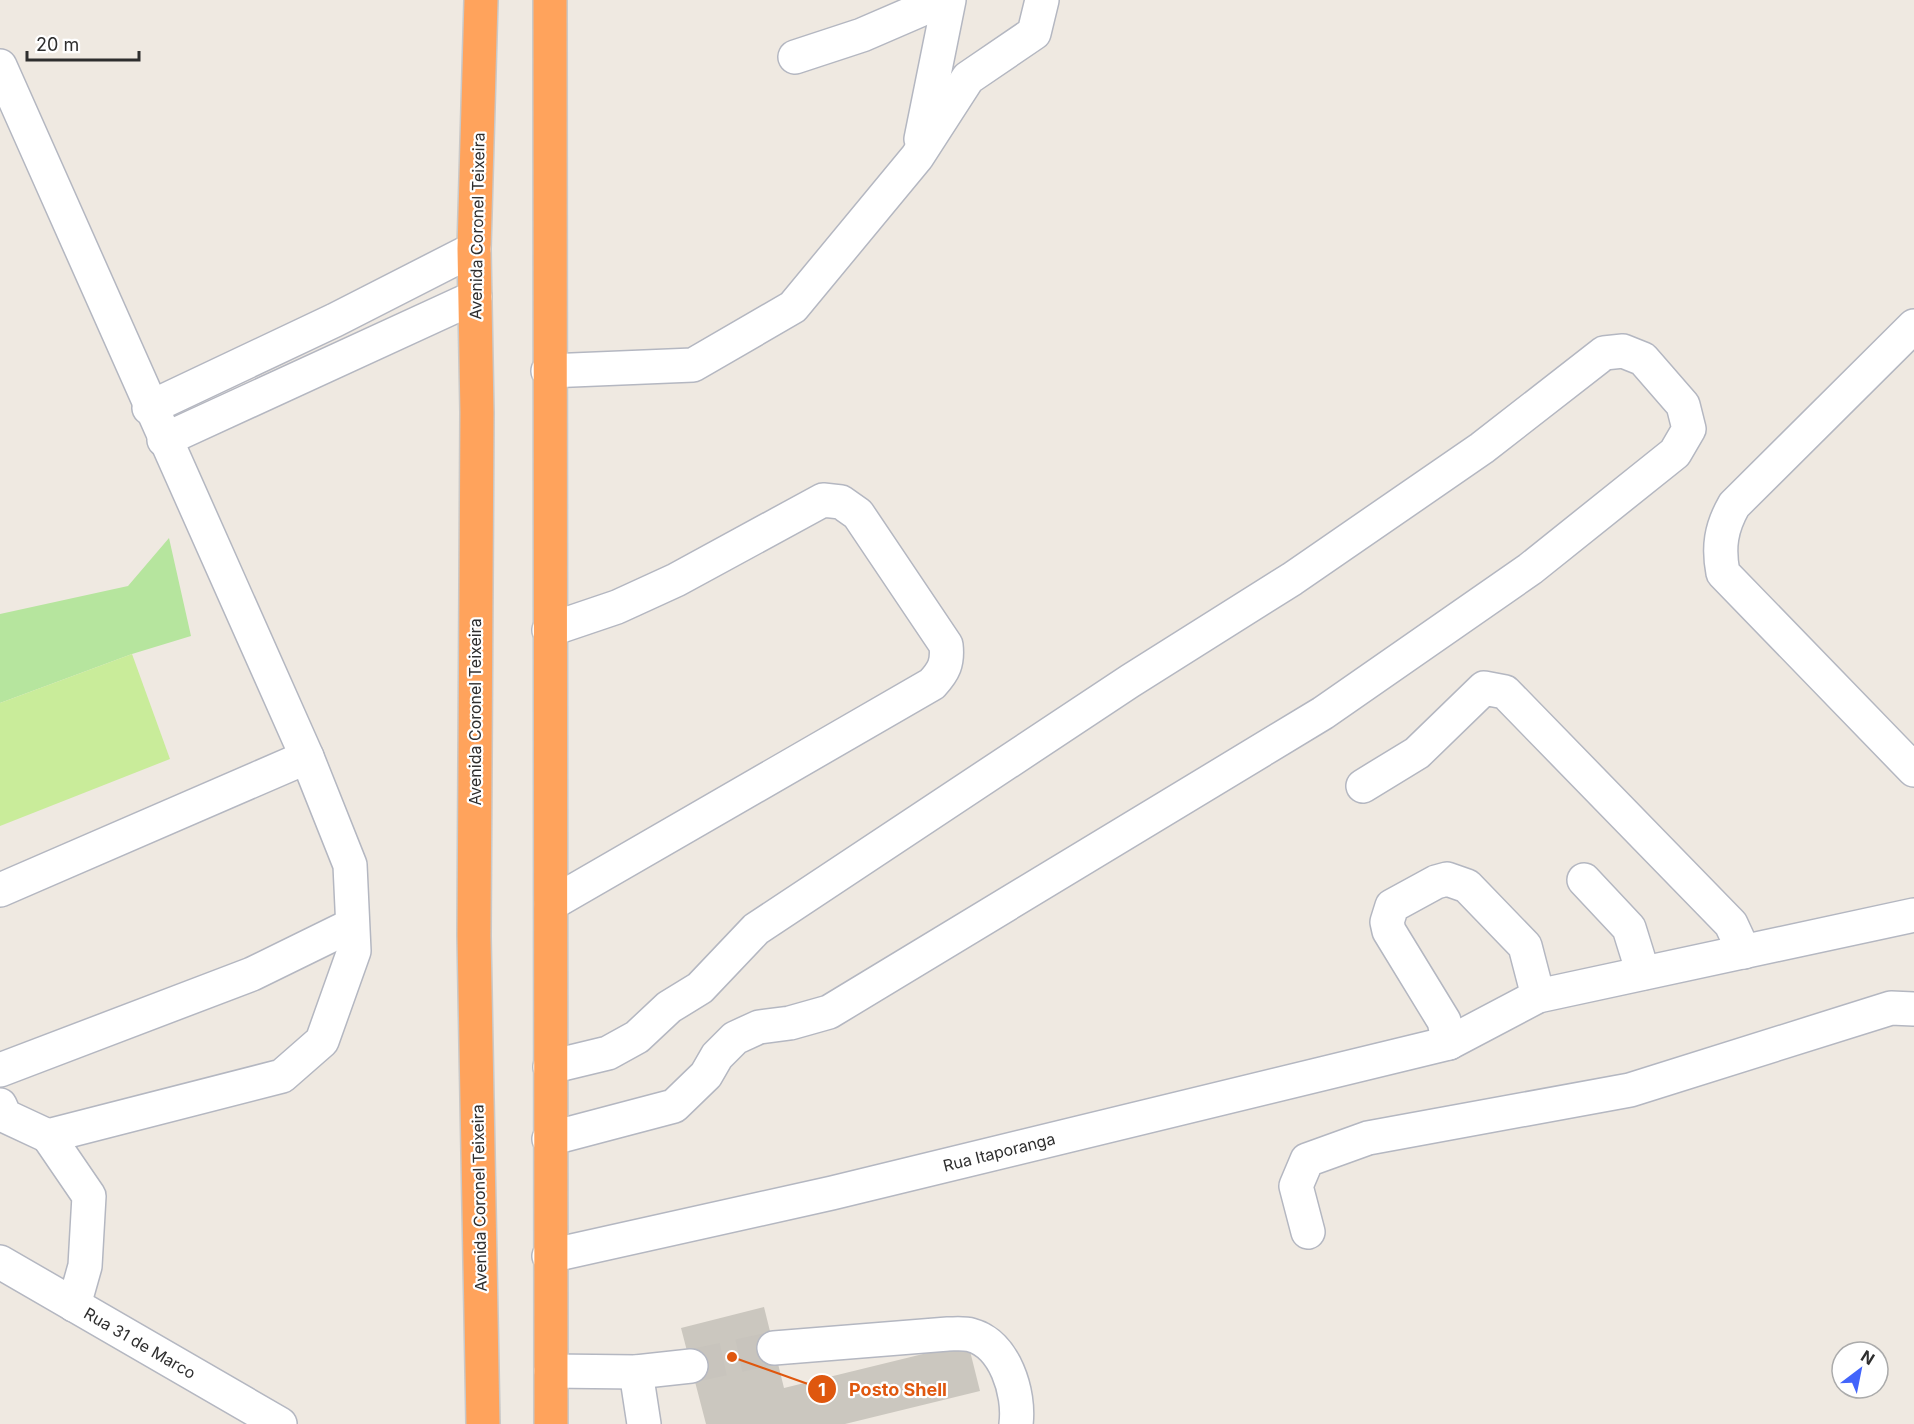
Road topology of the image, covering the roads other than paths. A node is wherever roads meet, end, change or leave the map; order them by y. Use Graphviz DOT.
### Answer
graph roads {
  1 [pos="481,0"];
  2 [pos="549,0"];
  3 [pos="943,0"];
  4 [pos="949,0"];
  5 [pos="1042,0"];
  6 [pos="795,57"];
  7 [pos="4,85"];
  8 [pos="917,157"];
  9 [pos="474,249"];
  10 [pos="475,297"];
  11 [pos="1914,326"];
  12 [pos="548,371"];
  13 [pos="150,408"];
  14 [pos="164,440"];
  15 [pos="549,630"];
  16 [pos="307,757"];
  17 [pos="1914,770"];
  18 [pos="1363,786"];
  19 [pos="1584,880"];
  20 [pos="0,890"];
  21 [pos="551,903"];
  22 [pos="1914,915"];
  23 [pos="352,925"];
  24 [pos="1744,952"];
  25 [pos="1644,973"];
  26 [pos="1538,996"];
  27 [pos="1914,1009"];
  28 [pos="1449,1043"];
  29 [pos="550,1067"];
  30 [pos="0,1070"];
  31 [pos="0,1105"];
  32 [pos="48,1136"];
  33 [pos="549,1139"];
  34 [pos="1308,1232"];
  35 [pos="549,1256"];
  36 [pos="0,1262"];
  37 [pos="74,1305"];
  38 [pos="774,1348"];
  39 [pos="691,1366"];
  40 [pos="550,1371"];
  41 [pos="636,1372"];
  42 [pos="280,1424"];
  43 [pos="483,1424"];
  44 [pos="551,1424"];
  45 [pos="644,1424"];
  46 [pos="1016,1424"];
  1 -- 9 [label="highway, Avenida Coronel Teixeira"];
  2 -- 12 [label="highway"];
  3 -- 6 [label="street"];
  4 -- 8 [label="street"];
  5 -- 8 [label="street"];
  7 -- 13 [label="street"];
  8 -- 12 [label="street"];
  9 -- 10 [label="highway, Avenida Coronel Teixeira"];
  9 -- 13 [label="street"];
  10 -- 14 [label="street"];
  10 -- 43 [label="highway, Avenida Coronel Teixeira"];
  11 -- 17 [label="street"];
  12 -- 15 [label="highway"];
  13 -- 14 [label="street"];
  14 -- 16 [label="street"];
  15 -- 21 [label="highway"];
  15 -- 21 [label="street"];
  16 -- 20 [label="street"];
  16 -- 23 [label="street"];
  18 -- 24 [label="street"];
  19 -- 25 [label="street"];
  21 -- 29 [label="highway"];
  22 -- 24 [label="street, Rua Itaporanga"];
  23 -- 30 [label="street"];
  23 -- 32 [label="street"];
  24 -- 25 [label="street, Rua Itaporanga"];
  25 -- 26 [label="street, Rua Itaporanga"];
  26 -- 28 [label="street, Rua Itaporanga"];
  26 -- 28 [label="street"];
  27 -- 34 [label="street"];
  28 -- 35 [label="street, Rua Itaporanga"];
  29 -- 33 [label="highway"];
  29 -- 33 [label="street"];
  31 -- 32 [label="street"];
  32 -- 37 [label="street"];
  33 -- 35 [label="highway"];
  35 -- 40 [label="highway"];
  36 -- 37 [label="street, Rua 31 de Marco"];
  37 -- 42 [label="street, Rua 31 de Marco"];
  38 -- 46 [label="street"];
  39 -- 41 [label="street"];
  40 -- 41 [label="street"];
  40 -- 44 [label="highway"];
  41 -- 45 [label="street"];
}
